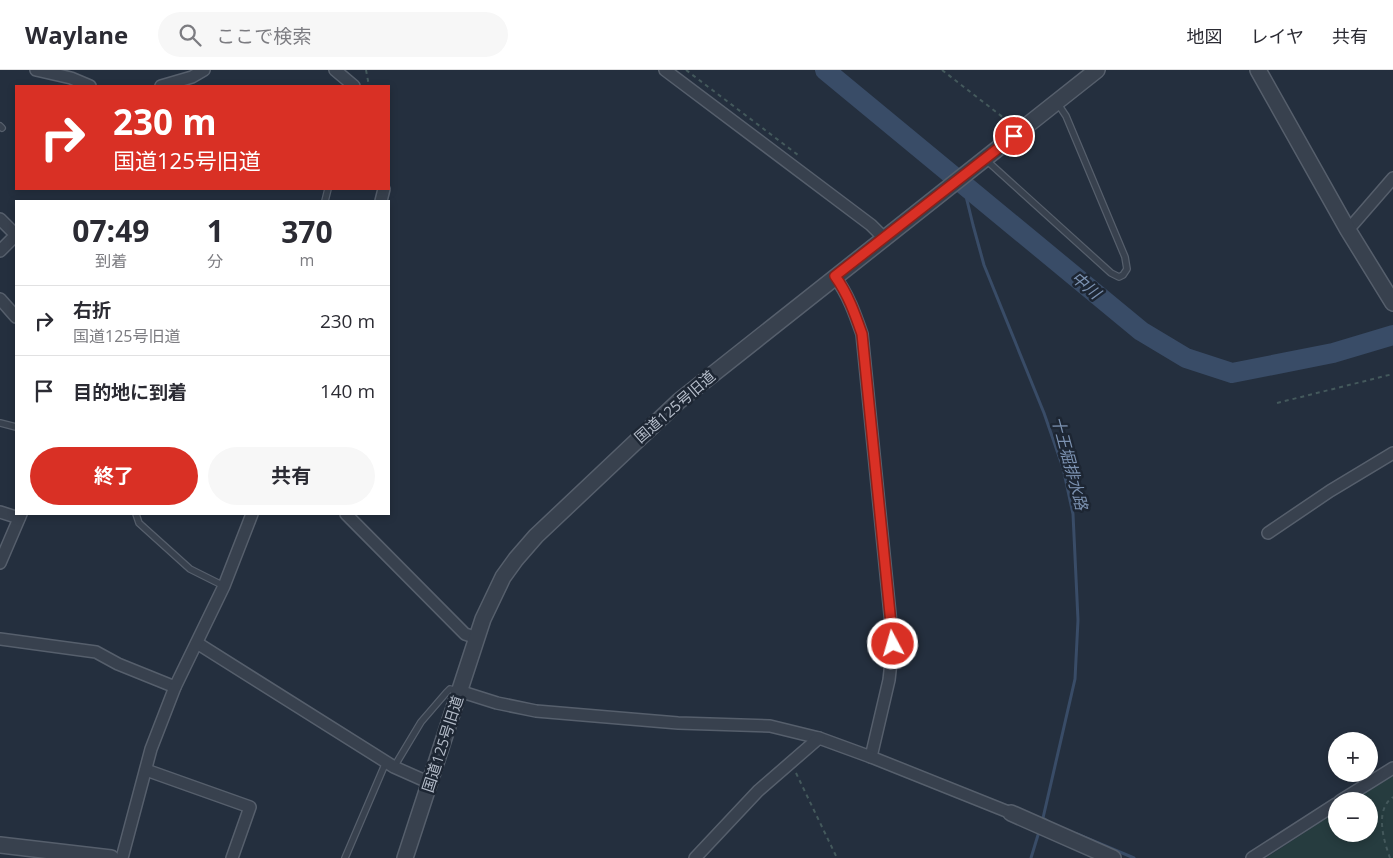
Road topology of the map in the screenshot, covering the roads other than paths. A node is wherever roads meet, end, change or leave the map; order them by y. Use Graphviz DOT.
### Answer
graph roads {
  1 [pos="36,70"];
  2 [pos="204,70"];
  3 [pos="335,70"];
  4 [pos="665,70"];
  5 [pos="1258,70"];
  6 [pos="1089,73"];
  7 [pos="88,85"];
  8 [pos="164,85"];
  9 [pos="353,85"];
  10 [pos="1057,102"];
  11 [pos="982,161"];
  12 [pos="1393,178"];
  13 [pos="0,219"];
  14 [pos="1348,230"];
  15 [pos="15,234"];
  16 [pos="884,238"];
  17 [pos="13,243"];
  18 [pos="0,251"];
  19 [pos="835,276"];
  20 [pos="1389,296"];
  21 [pos="0,299"];
  22 [pos="15,316"];
  23 [pos="0,422"];
  24 [pos="15,427"];
  25 [pos="1393,453"];
  26 [pos="0,512"];
  27 [pos="136,515"];
  28 [pos="252,515"];
  29 [pos="347,515"];
  30 [pos="20,516"];
  31 [pos="1268,533"];
  32 [pos="0,563"];
  33 [pos="224,586"];
  34 [pos="477,638"];
  35 [pos="0,639"];
  36 [pos="197,643"];
  37 [pos="175,687"];
  38 [pos="460,691"];
  39 [pos="819,738"];
  40 [pos="872,757"];
  41 [pos="390,765"];
  42 [pos="1393,768"];
  43 [pos="146,770"];
  44 [pos="430,784"];
  45 [pos="1354,792"];
  46 [pos="1328,809"];
  47 [pos="1011,813"];
  48 [pos="0,846"];
  49 [pos="111,858"];
  50 [pos="122,858"];
  51 [pos="232,858"];
  52 [pos="345,858"];
  53 [pos="405,858"];
  54 [pos="695,858"];
  55 [pos="1113,858"];
  56 [pos="1252,858"];
  1 -- 7 [label="street"];
  2 -- 8 [label="street"];
  3 -- 9 [label="street"];
  4 -- 16 [label="street"];
  5 -- 14 [label="street"];
  6 -- 10 [label="street, 国道125号旧道"];
  10 -- 11 [label="street, 国道125号旧道"];
  10 -- 11 [label="lane"];
  11 -- 16 [label="street, 国道125号旧道"];
  12 -- 14 [label="street"];
  13 -- 15 [label="street"];
  14 -- 20 [label="street"];
  16 -- 19 [label="street, 国道125号旧道"];
  17 -- 18 [label="street"];
  19 -- 34 [label="street, 国道125号旧道"];
  19 -- 40 [label="street"];
  21 -- 22 [label="street"];
  23 -- 24 [label="lane"];
  25 -- 31 [label="street"];
  26 -- 30 [label="street"];
  27 -- 33 [label="lane"];
  28 -- 33 [label="street"];
  29 -- 34 [label="street"];
  30 -- 32 [label="street"];
  33 -- 36 [label="street"];
  34 -- 38 [label="street, 国道125号旧道"];
  35 -- 37 [label="street"];
  36 -- 37 [label="street"];
  36 -- 41 [label="street"];
  37 -- 43 [label="street"];
  38 -- 39 [label="street"];
  38 -- 41 [label="lane"];
  38 -- 44 [label="street, 国道125号旧道"];
  39 -- 40 [label="street"];
  39 -- 54 [label="street"];
  40 -- 47 [label="street"];
  41 -- 44 [label="street"];
  41 -- 52 [label="lane"];
  42 -- 45 [label="street"];
  43 -- 50 [label="street"];
  43 -- 51 [label="street"];
  44 -- 53 [label="street, 国道125号旧道"];
  46 -- 56 [label="street"];
  47 -- 55 [label="street"];
  48 -- 49 [label="street"];
}
